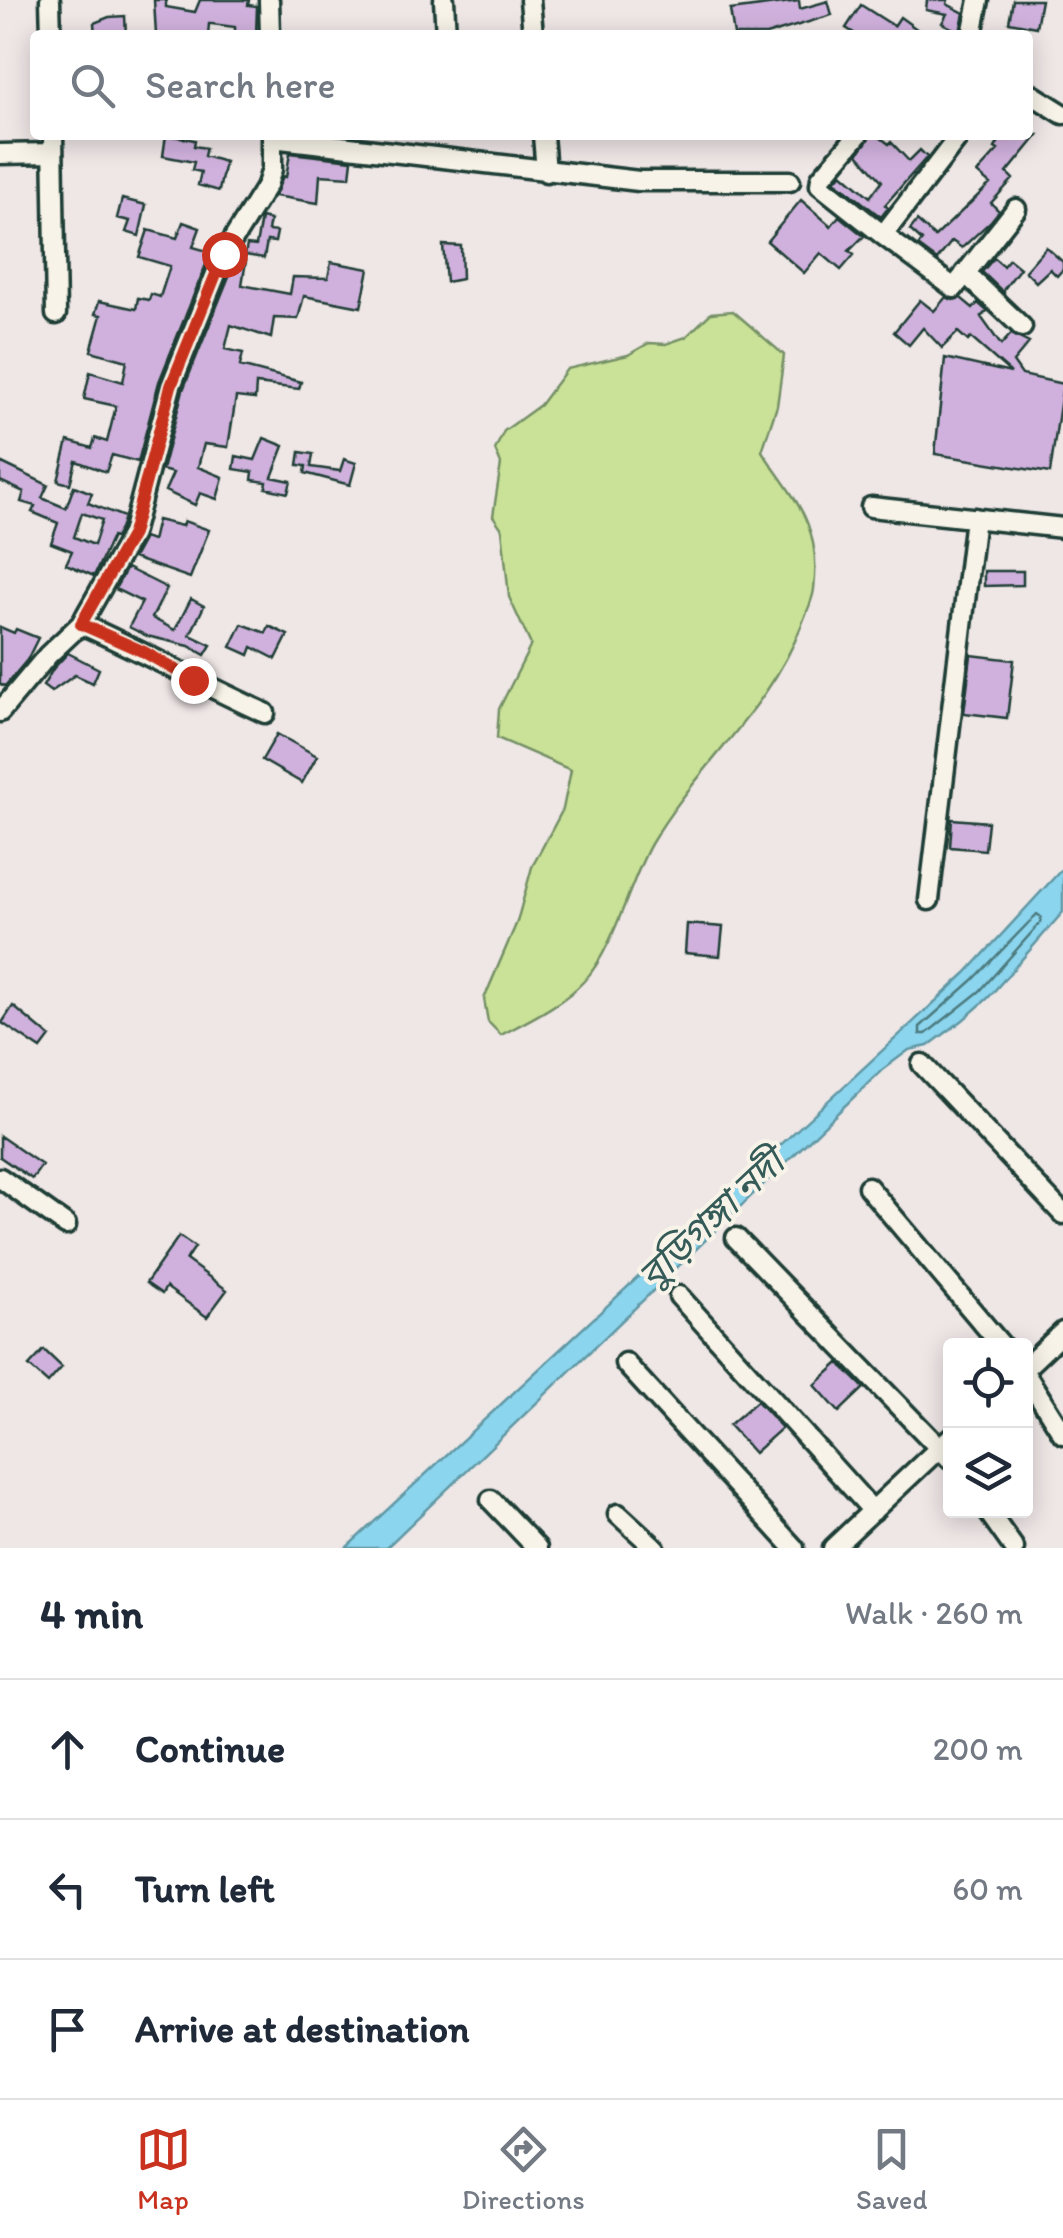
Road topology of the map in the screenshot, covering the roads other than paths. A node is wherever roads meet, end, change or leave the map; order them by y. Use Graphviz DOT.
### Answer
graph roads {
  1 [pos="50,0"];
  2 [pos="269,0"];
  3 [pos="444,0"];
  4 [pos="530,0"];
  5 [pos="979,0"];
  6 [pos="51,30"];
  7 [pos="270,30"];
  8 [pos="446,30"];
  9 [pos="533,30"];
  10 [pos="973,30"];
  11 [pos="1033,102"];
  12 [pos="1063,114"];
  13 [pos="272,140"];
  14 [pos="295,140"];
  15 [pos="543,140"];
  16 [pos="854,140"];
  17 [pos="956,140"];
  18 [pos="53,144"];
  19 [pos="0,154"];
  20 [pos="546,172"];
  21 [pos="790,181"];
  22 [pos="1016,209"];
  23 [pos="883,234"];
  24 [pos="966,273"];
  25 [pos="56,314"];
  26 [pos="1022,326"];
  27 [pos="871,507"];
  28 [pos="975,518"];
  29 [pos="1063,528"];
  30 [pos="81,624"];
  31 [pos="0,712"];
  32 [pos="265,713"];
  33 [pos="930,900"];
  34 [pos="922,1064"];
  35 [pos="0,1178"];
  36 [pos="868,1187"];
  37 [pos="1063,1214"];
  38 [pos="66,1225"];
  39 [pos="736,1238"];
  40 [pos="678,1296"];
  41 [pos="1063,1332"];
  42 [pos="995,1338"];
  43 [pos="624,1363"];
  44 [pos="1033,1364"];
  45 [pos="1033,1383"];
  46 [pos="1063,1434"];
  47 [pos="943,1443"];
  48 [pos="943,1452"];
  49 [pos="491,1500"];
  50 [pos="873,1511"];
  51 [pos="618,1514"];
  52 [pos="993,1518"];
  53 [pos="537,1548"];
  54 [pos="656,1548"];
  55 [pos="794,1548"];
  56 [pos="833,1548"];
  57 [pos="1014,1548"];
  1 -- 6 [label="street"];
  2 -- 7 [label="street"];
  3 -- 8 [label="street"];
  4 -- 9 [label="street"];
  5 -- 10 [label="street"];
  11 -- 12 [label="street"];
  13 -- 30 [label="street"];
  14 -- 20 [label="street"];
  15 -- 20 [label="street"];
  16 -- 23 [label="street"];
  17 -- 23 [label="street"];
  18 -- 19 [label="street"];
  18 -- 25 [label="street"];
  20 -- 21 [label="street"];
  22 -- 24 [label="street"];
  23 -- 24 [label="street"];
  24 -- 26 [label="street"];
  27 -- 28 [label="street"];
  28 -- 29 [label="street"];
  28 -- 33 [label="street"];
  30 -- 31 [label="street"];
  30 -- 32 [label="street"];
  34 -- 37 [label="street"];
  35 -- 38 [label="street"];
  36 -- 42 [label="street"];
  39 -- 47 [label="street"];
  40 -- 50 [label="street"];
  41 -- 44 [label="street"];
  43 -- 55 [label="street"];
  45 -- 46 [label="street"];
  48 -- 50 [label="street"];
  49 -- 53 [label="street"];
  50 -- 56 [label="street"];
  51 -- 54 [label="street"];
  52 -- 57 [label="street"];
}
